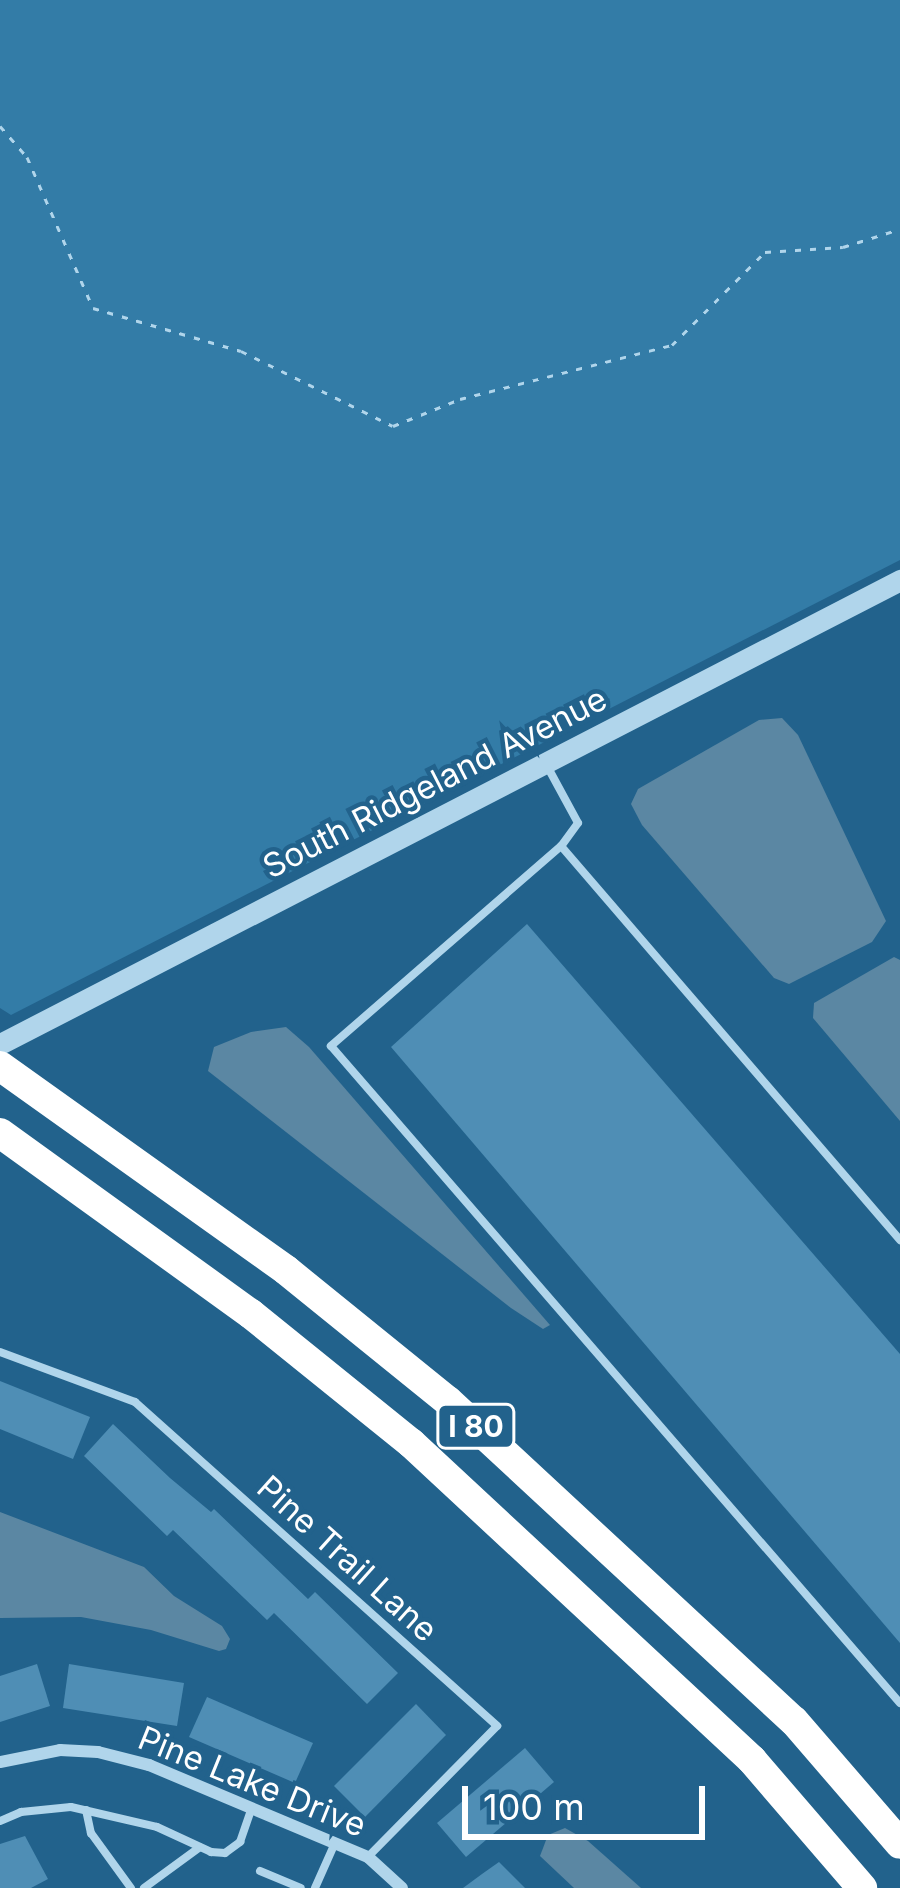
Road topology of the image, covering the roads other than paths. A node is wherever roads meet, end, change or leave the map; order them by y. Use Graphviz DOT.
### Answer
graph roads {
  1 [pos="900,580"];
  2 [pos="545,762"];
  3 [pos="561,846"];
  4 [pos="0,1044"];
  5 [pos="0,1066"];
  6 [pos="0,1133"];
  7 [pos="900,1240"];
  8 [pos="0,1352"];
  9 [pos="900,1703"];
  10 [pos="0,1762"];
  11 [pos="252,1808"];
  12 [pos="86,1810"];
  13 [pos="0,1821"];
  14 [pos="335,1843"];
  15 [pos="900,1844"];
  16 [pos="200,1847"];
  17 [pos="368,1857"];
  18 [pos="260,1871"];
  19 [pos="131,1888"];
  20 [pos="144,1888"];
  21 [pos="301,1888"];
  22 [pos="316,1888"];
  23 [pos="402,1888"];
  24 [pos="862,1888"];
  1 -- 2 [label="street, South Ridgeland Avenue"];
  2 -- 3 [label="lane"];
  2 -- 4 [label="street, South Ridgeland Avenue"];
  3 -- 7 [label="lane"];
  3 -- 9 [label="lane"];
  5 -- 15 [label="highway, I 80"];
  6 -- 24 [label="highway, I 80"];
  8 -- 17 [label="lane, Pine Trail Lane"];
  10 -- 11 [label="street, Pine Lake Drive"];
  11 -- 14 [label="street, Pine Lake Drive"];
  11 -- 16 [label="lane"];
  12 -- 13 [label="lane"];
  12 -- 16 [label="lane"];
  12 -- 19 [label="lane"];
  14 -- 17 [label="street, Pine Lake Drive"];
  14 -- 22 [label="lane"];
  16 -- 20 [label="lane"];
  17 -- 23 [label="street, Pine Lake Drive"];
  18 -- 21 [label="lane"];
}
